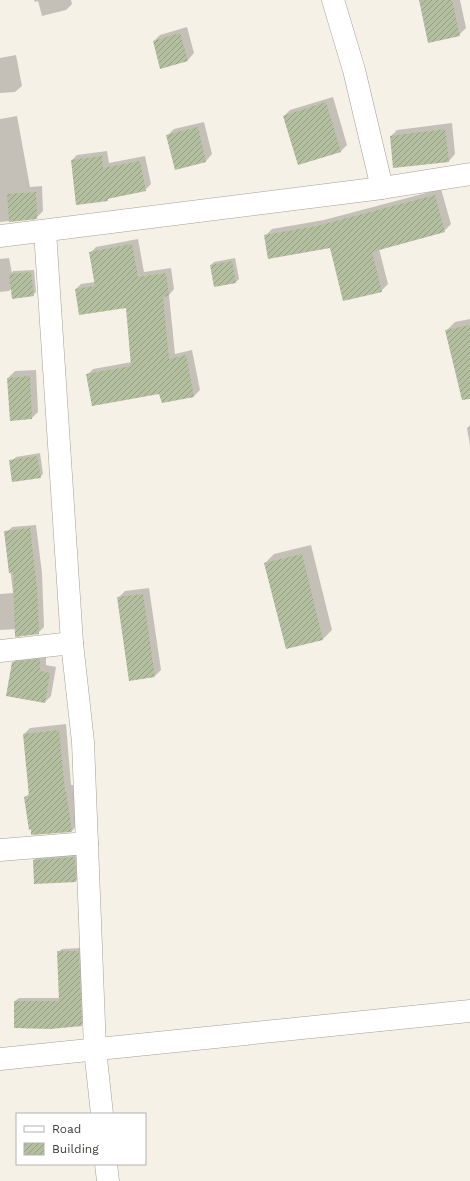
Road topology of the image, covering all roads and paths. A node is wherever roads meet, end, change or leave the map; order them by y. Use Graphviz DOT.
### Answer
graph roads {
  1 [pos="333,0"];
  2 [pos="470,174"];
  3 [pos="382,188"];
  4 [pos="45,231"];
  5 [pos="0,236"];
  6 [pos="72,643"];
  7 [pos="0,651"];
  8 [pos="87,843"];
  9 [pos="0,850"];
  10 [pos="470,1011"];
  11 [pos="95,1049"];
  12 [pos="0,1058"];
  13 [pos="102,1113"];
  14 [pos="106,1165"];
  15 [pos="108,1181"];
  1 -- 3 [label="street"];
  2 -- 3 [label="street"];
  3 -- 4 [label="street"];
  4 -- 5 [label="street"];
  4 -- 6 [label="street"];
  6 -- 7 [label="street"];
  6 -- 8 [label="street"];
  8 -- 9 [label="street"];
  8 -- 11 [label="street"];
  10 -- 11 [label="street"];
  11 -- 12 [label="street"];
  11 -- 13 [label="street"];
  14 -- 15 [label="street"];
}
